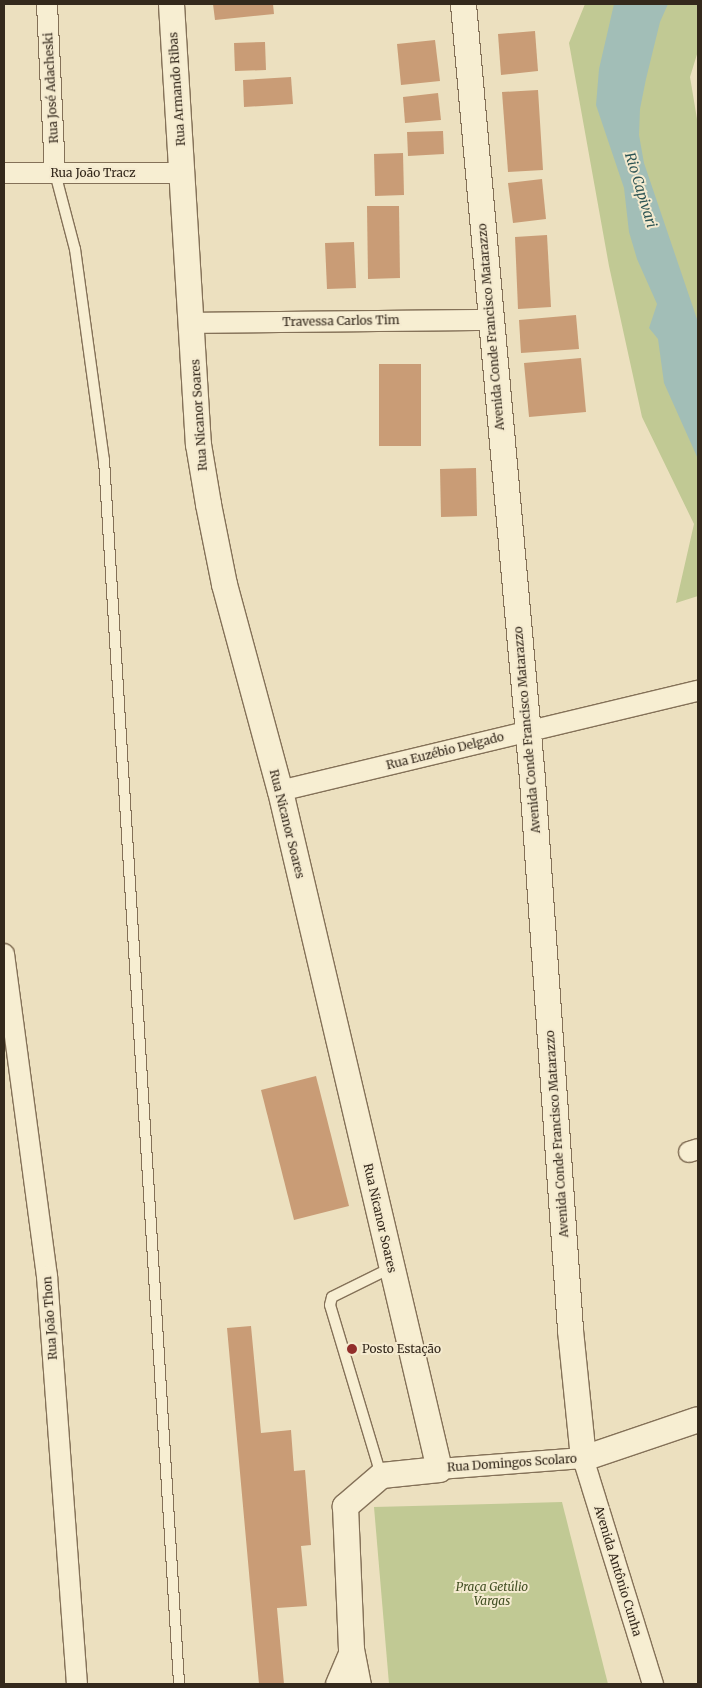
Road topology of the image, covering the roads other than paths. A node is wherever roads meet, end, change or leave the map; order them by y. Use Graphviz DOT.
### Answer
graph roads {
  1 [pos="47,4"];
  2 [pos="171,4"];
  3 [pos="463,4"];
  4 [pos="4,173"];
  5 [pos="55,173"];
  6 [pos="182,173"];
  7 [pos="491,320"];
  8 [pos="192,323"];
  9 [pos="698,691"];
  10 [pos="527,732"];
  11 [pos="280,791"];
  12 [pos="4,954"];
  13 [pos="392,1268"];
  14 [pos="698,1419"];
  15 [pos="583,1458"];
  16 [pos="440,1469"];
  17 [pos="381,1475"];
  18 [pos="351,1650"];
  19 [pos="77,1684"];
  20 [pos="179,1684"];
  21 [pos="336,1684"];
  22 [pos="358,1684"];
  23 [pos="653,1684"];
  1 -- 5 [label="street, Rua José Adacheski"];
  2 -- 6 [label="street, Rua Armando Ribas"];
  3 -- 7 [label="street, Avenida Conde Francisco Matarazzo"];
  4 -- 5 [label="street, Rua João Tracz"];
  5 -- 6 [label="street, Rua João Tracz"];
  5 -- 20 [label="lane"];
  6 -- 8 [label="street, Rua Nicanor Soares"];
  7 -- 8 [label="street, Travessa Carlos Tim"];
  7 -- 10 [label="street, Avenida Conde Francisco Matarazzo"];
  8 -- 11 [label="street, Rua Nicanor Soares"];
  9 -- 10 [label="street, Rua Euzébio Delgado"];
  10 -- 11 [label="street, Rua Euzébio Delgado"];
  10 -- 15 [label="street, Avenida Conde Francisco Matarazzo"];
  11 -- 13 [label="street, Rua Nicanor Soares"];
  12 -- 19 [label="street, Rua João Thon"];
  13 -- 16 [label="street, Rua Nicanor Soares"];
  13 -- 17 [label="lane"];
  14 -- 15 [label="street, Rua Domingos Scolaro"];
  15 -- 16 [label="street, Rua Domingos Scolaro"];
  15 -- 23 [label="street, Avenida Antônio Cunha"];
  16 -- 17 [label="street, Rua Domingos Scolaro"];
  17 -- 18 [label="street"];
  18 -- 21 [label="street"];
  18 -- 22 [label="street"];
}
